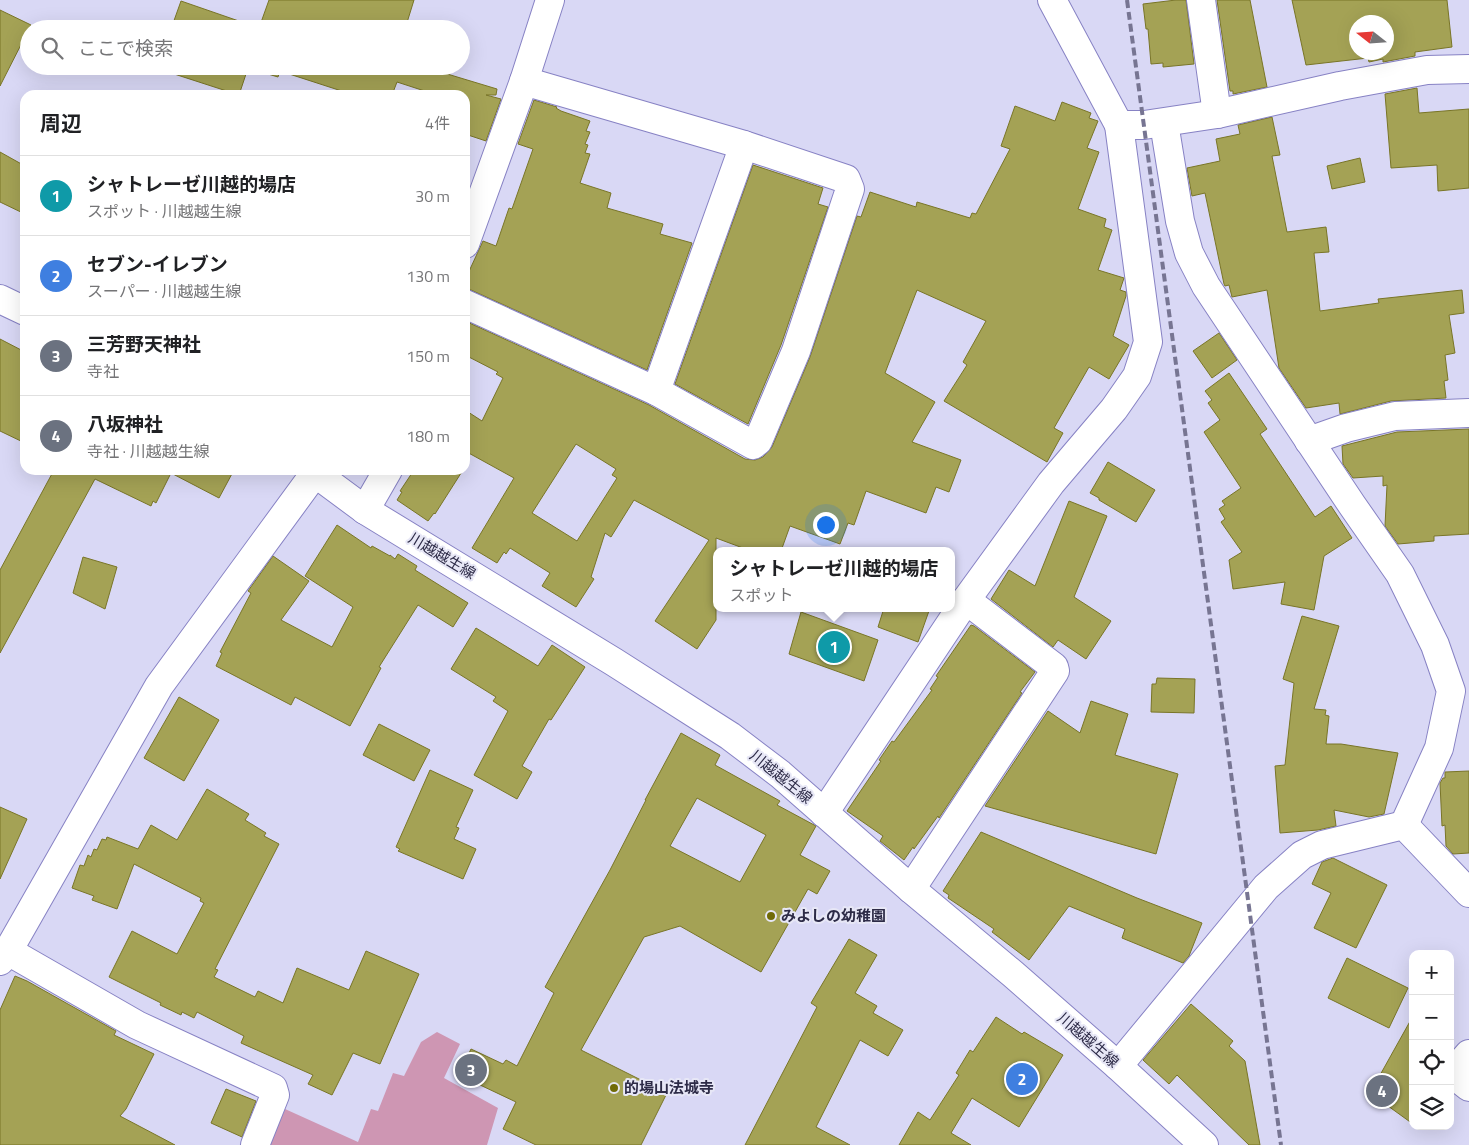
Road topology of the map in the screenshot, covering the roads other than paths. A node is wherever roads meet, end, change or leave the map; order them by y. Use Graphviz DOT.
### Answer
graph roads {
  1 [pos="550,0"];
  2 [pos="1052,0"];
  3 [pos="1201,0"];
  4 [pos="1469,69"];
  5 [pos="524,81"];
  6 [pos="1217,114"];
  7 [pos="1164,123"];
  8 [pos="1119,125"];
  9 [pos="744,145"];
  10 [pos="470,230"];
  11 [pos="0,299"];
  12 [pos="470,306"];
  13 [pos="20,309"];
  14 [pos="656,391"];
  15 [pos="1469,413"];
  16 [pos="1309,441"];
  17 [pos="310,475"];
  18 [pos="318,475"];
  19 [pos="385,475"];
  20 [pos="365,510"];
  21 [pos="966,600"];
  22 [pos="824,813"];
  23 [pos="1404,825"];
  24 [pos="911,889"];
  25 [pos="1469,893"];
  26 [pos="4,956"];
  27 [pos="1469,1054"];
  28 [pos="1118,1066"];
  29 [pos="1469,1087"];
  30 [pos="255,1145"];
  31 [pos="1204,1145"];
  1 -- 5 [label="street"];
  2 -- 8 [label="street"];
  3 -- 6 [label="street"];
  4 -- 6 [label="street"];
  5 -- 9 [label="street"];
  5 -- 10 [label="street"];
  6 -- 7 [label="street"];
  7 -- 8 [label="street"];
  7 -- 16 [label="street"];
  8 -- 21 [label="street"];
  9 -- 14 [label="street"];
  9 -- 14 [label="street"];
  11 -- 13 [label="street"];
  12 -- 14 [label="street"];
  15 -- 16 [label="street"];
  16 -- 23 [label="street"];
  17 -- 26 [label="street"];
  18 -- 20 [label="street, 川越越生線"];
  19 -- 20 [label="street"];
  20 -- 22 [label="street, 川越越生線"];
  21 -- 22 [label="street"];
  21 -- 24 [label="street"];
  22 -- 24 [label="street, 川越越生線"];
  23 -- 25 [label="street"];
  23 -- 28 [label="street"];
  24 -- 28 [label="street, 川越越生線"];
  26 -- 30 [label="street"];
  27 -- 29 [label="street"];
  28 -- 31 [label="street, 川越越生線"];
}
